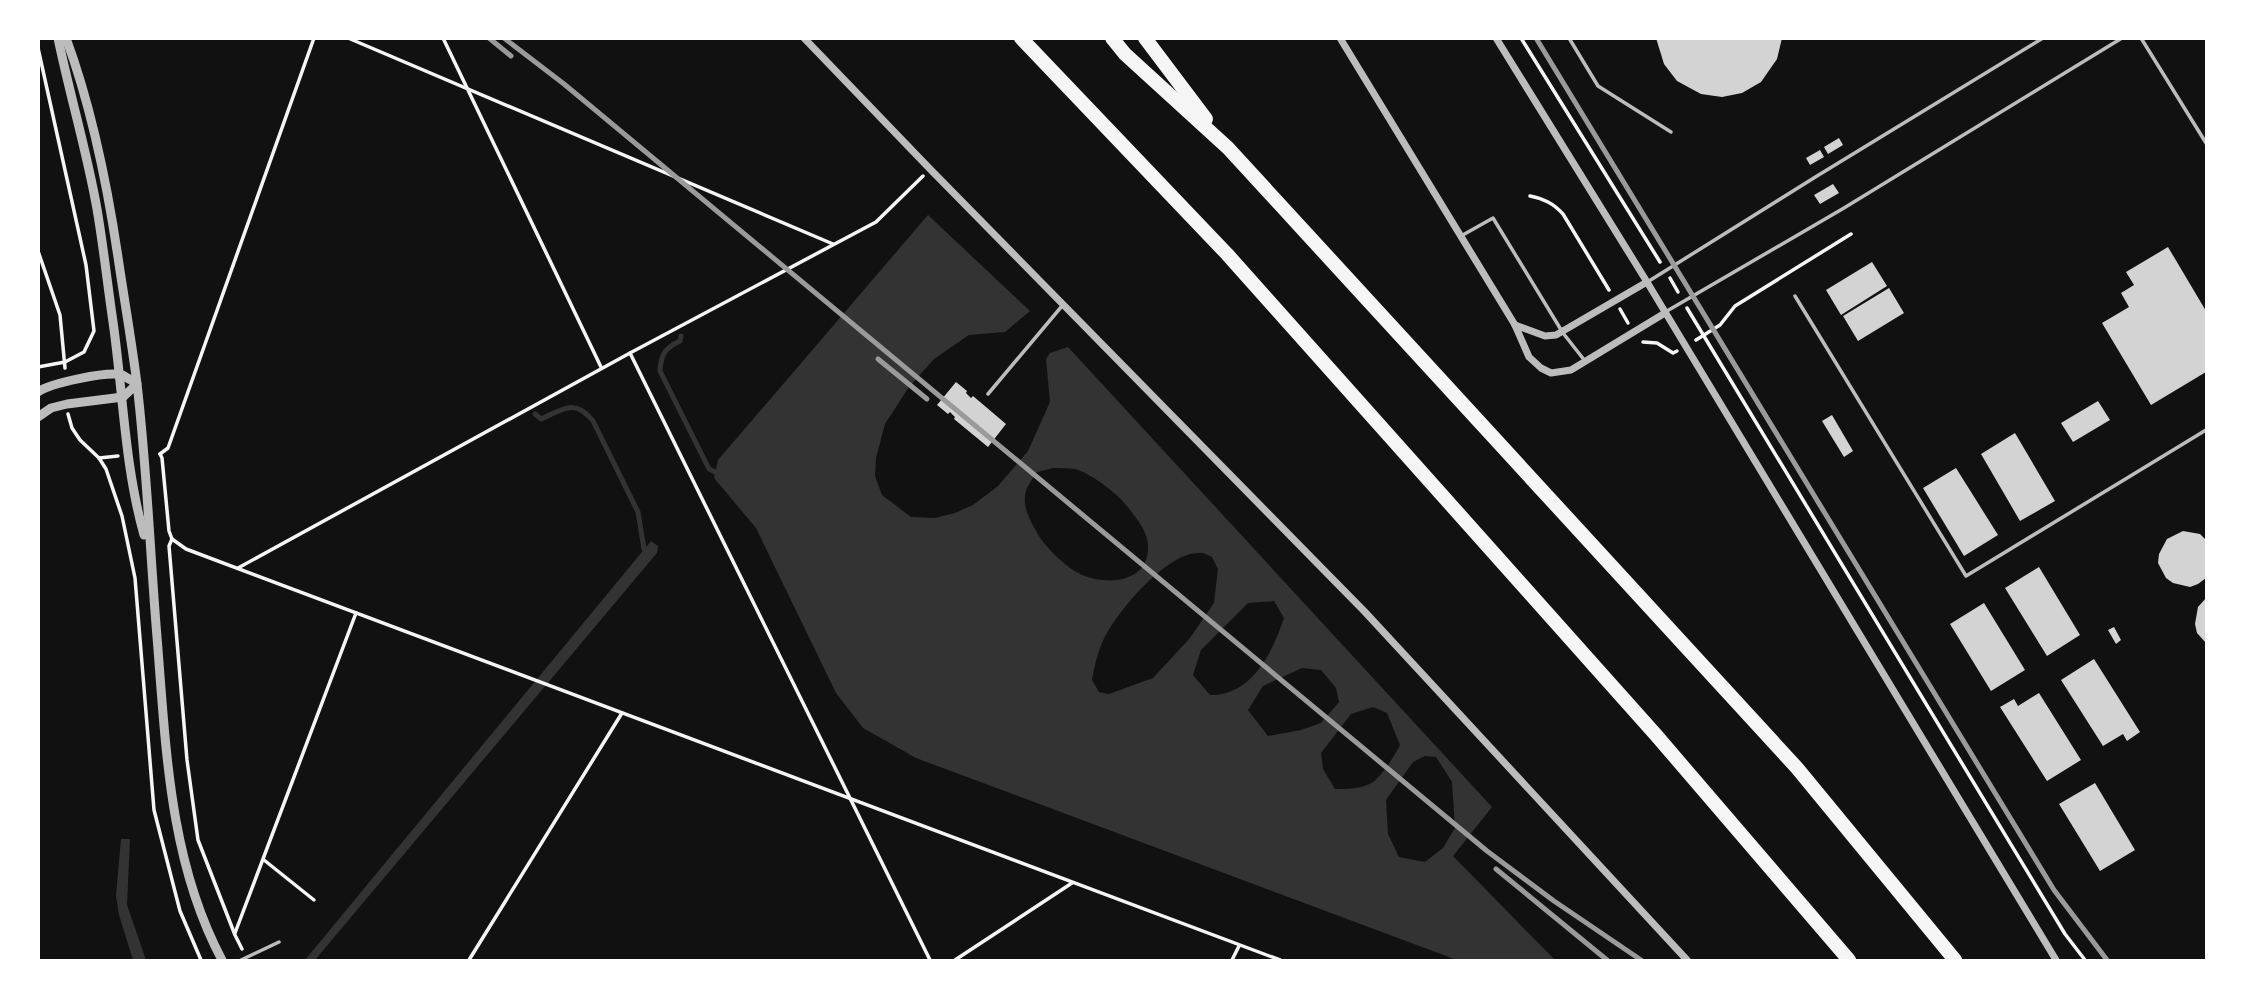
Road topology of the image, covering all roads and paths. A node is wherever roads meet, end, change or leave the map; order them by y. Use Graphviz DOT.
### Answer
graph roads {
  1 [pos="58,38"];
  2 [pos="66,38"];
  3 [pos="314,38"];
  4 [pos="348,38"];
  5 [pos="443,38"];
  6 [pos="804,38"];
  7 [pos="1021,38"];
  8 [pos="1112,38"];
  9 [pos="1145,38"];
  10 [pos="1340,38"];
  11 [pos="1496,38"];
  12 [pos="1521,38"];
  13 [pos="1569,38"];
  14 [pos="2043,38"];
  15 [pos="2122,38"];
  16 [pos="2141,38"];
  17 [pos="38,48"];
  18 [pos="470,91"];
  19 [pos="1671,132"];
  20 [pos="2207,143"];
  21 [pos="1228,148"];
  22 [pos="930,169"];
  23 [pos="1530,196"];
  24 [pos="1852,234"];
  25 [pos="1461,236"];
  26 [pos="833,244"];
  27 [pos="38,251"];
  28 [pos="1666,271"];
  29 [pos="1647,282"];
  30 [pos="1795,296"];
  31 [pos="1684,301"];
  32 [pos="1616,302"];
  33 [pos="1064,304"];
  34 [pos="1665,313"];
  35 [pos="1515,325"];
  36 [pos="1634,331"];
  37 [pos="1563,333"];
  38 [pos="1704,336"];
  39 [pos="1685,346"];
  40 [pos="630,353"];
  41 [pos="1585,361"];
  42 [pos="65,362"];
  43 [pos="38,367"];
  44 [pos="601,367"];
  45 [pos="121,374"];
  46 [pos="137,384"];
  47 [pos="38,392"];
  48 [pos="988,394"];
  49 [pos="123,397"];
  50 [pos="38,417"];
  51 [pos="2207,430"];
  52 [pos="172,539"];
  53 [pos="150,554"];
  54 [pos="238,568"];
  55 [pos="356,613"];
  56 [pos="622,713"];
  57 [pos="852,800"];
  58 [pos="264,860"];
  59 [pos="1072,883"];
  60 [pos="314,900"];
  61 [pos="234,935"];
  62 [pos="279,942"];
  63 [pos="1239,946"];
  64 [pos="247,958"];
  65 [pos="222,961"];
  66 [pos="241,961"];
  67 [pos="469,961"];
  68 [pos="930,961"];
  69 [pos="955,961"];
  70 [pos="1232,961"];
  71 [pos="1280,961"];
  72 [pos="1687,961"];
  73 [pos="1849,961"];
  74 [pos="1955,961"];
  75 [pos="2056,961"];
  76 [pos="2085,961"];
  1 -- 45 [label="street"];
  2 -- 46 [label="street"];
  3 -- 52 [label="path"];
  4 -- 18 [label="path"];
  5 -- 18 [label="path"];
  6 -- 22 [label="street"];
  7 -- 73 [label="highway"];
  8 -- 21 [label="highway"];
  9 -- 21 [label="highway"];
  10 -- 25 [label="street"];
  11 -- 29 [label="street"];
  12 -- 28 [label="path"];
  13 -- 19 [label="lane"];
  14 -- 28 [label="lane"];
  15 -- 31 [label="lane"];
  16 -- 20 [label="lane"];
  17 -- 42 [label="path"];
  18 -- 26 [label="path"];
  18 -- 44 [label="path"];
  21 -- 74 [label="highway"];
  22 -- 26 [label="path"];
  22 -- 33 [label="street"];
  23 -- 32 [label="path"];
  24 -- 38 [label="path"];
  25 -- 35 [label="street"];
  25 -- 37 [label="lane"];
  26 -- 40 [label="path"];
  27 -- 42 [label="path"];
  28 -- 29 [label="lane"];
  28 -- 31 [label="path"];
  29 -- 32 [label="street"];
  29 -- 34 [label="street"];
  30 -- 51 [label="lane"];
  31 -- 34 [label="lane"];
  31 -- 38 [label="path"];
  32 -- 36 [label="path"];
  32 -- 37 [label="street"];
  33 -- 48 [label="lane"];
  33 -- 72 [label="street"];
  34 -- 36 [label="street"];
  34 -- 39 [label="street"];
  35 -- 37 [label="street"];
  35 -- 41 [label="street"];
  36 -- 39 [label="path"];
  36 -- 41 [label="street"];
  37 -- 41 [label="lane"];
  38 -- 39 [label="path"];
  38 -- 76 [label="path"];
  39 -- 75 [label="street"];
  40 -- 44 [label="path"];
  40 -- 57 [label="path"];
  42 -- 43 [label="path"];
  44 -- 54 [label="path"];
  45 -- 46 [label="street"];
  45 -- 47 [label="street"];
  45 -- 49 [label="street"];
  46 -- 49 [label="street"];
  46 -- 53 [label="street"];
  49 -- 50 [label="street"];
  49 -- 53 [label="street"];
  52 -- 54 [label="path"];
  52 -- 61 [label="path"];
  53 -- 65 [label="street"];
  54 -- 55 [label="path"];
  55 -- 56 [label="path"];
  55 -- 58 [label="path"];
  56 -- 57 [label="path"];
  56 -- 67 [label="path"];
  57 -- 59 [label="path"];
  57 -- 68 [label="path"];
  58 -- 60 [label="path"];
  58 -- 61 [label="path"];
  59 -- 63 [label="path"];
  59 -- 69 [label="path"];
  61 -- 64 [label="path"];
  62 -- 64 [label="lane"];
  63 -- 70 [label="path"];
  63 -- 71 [label="path"];
  64 -- 66 [label="lane"];
}
